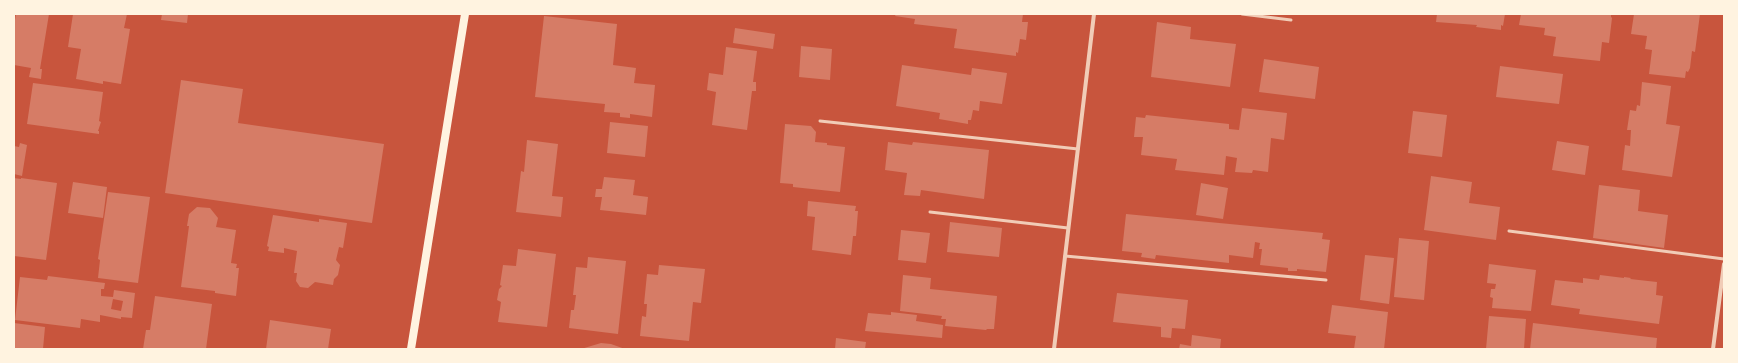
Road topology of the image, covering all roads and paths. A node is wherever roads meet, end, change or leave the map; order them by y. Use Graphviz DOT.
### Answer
graph roads {
  1 [pos="465,14"];
  2 [pos="1094,14"];
  3 [pos="1242,14"];
  4 [pos="1291,20"];
  5 [pos="820,121"];
  6 [pos="1078,149"];
  7 [pos="930,212"];
  8 [pos="1068,228"];
  9 [pos="1509,231"];
  10 [pos="1065,256"];
  11 [pos="1724,259"];
  12 [pos="1724,264"];
  13 [pos="1326,280"];
  14 [pos="411,349"];
  15 [pos="1054,349"];
  16 [pos="1713,349"];
  1 -- 14 [label="main road"];
  2 -- 6 [label="street"];
  3 -- 4 [label="lane"];
  5 -- 6 [label="lane"];
  6 -- 8 [label="street"];
  7 -- 8 [label="lane"];
  8 -- 10 [label="street"];
  9 -- 11 [label="lane"];
  10 -- 13 [label="lane"];
  10 -- 15 [label="street"];
  12 -- 16 [label="street"];
}
